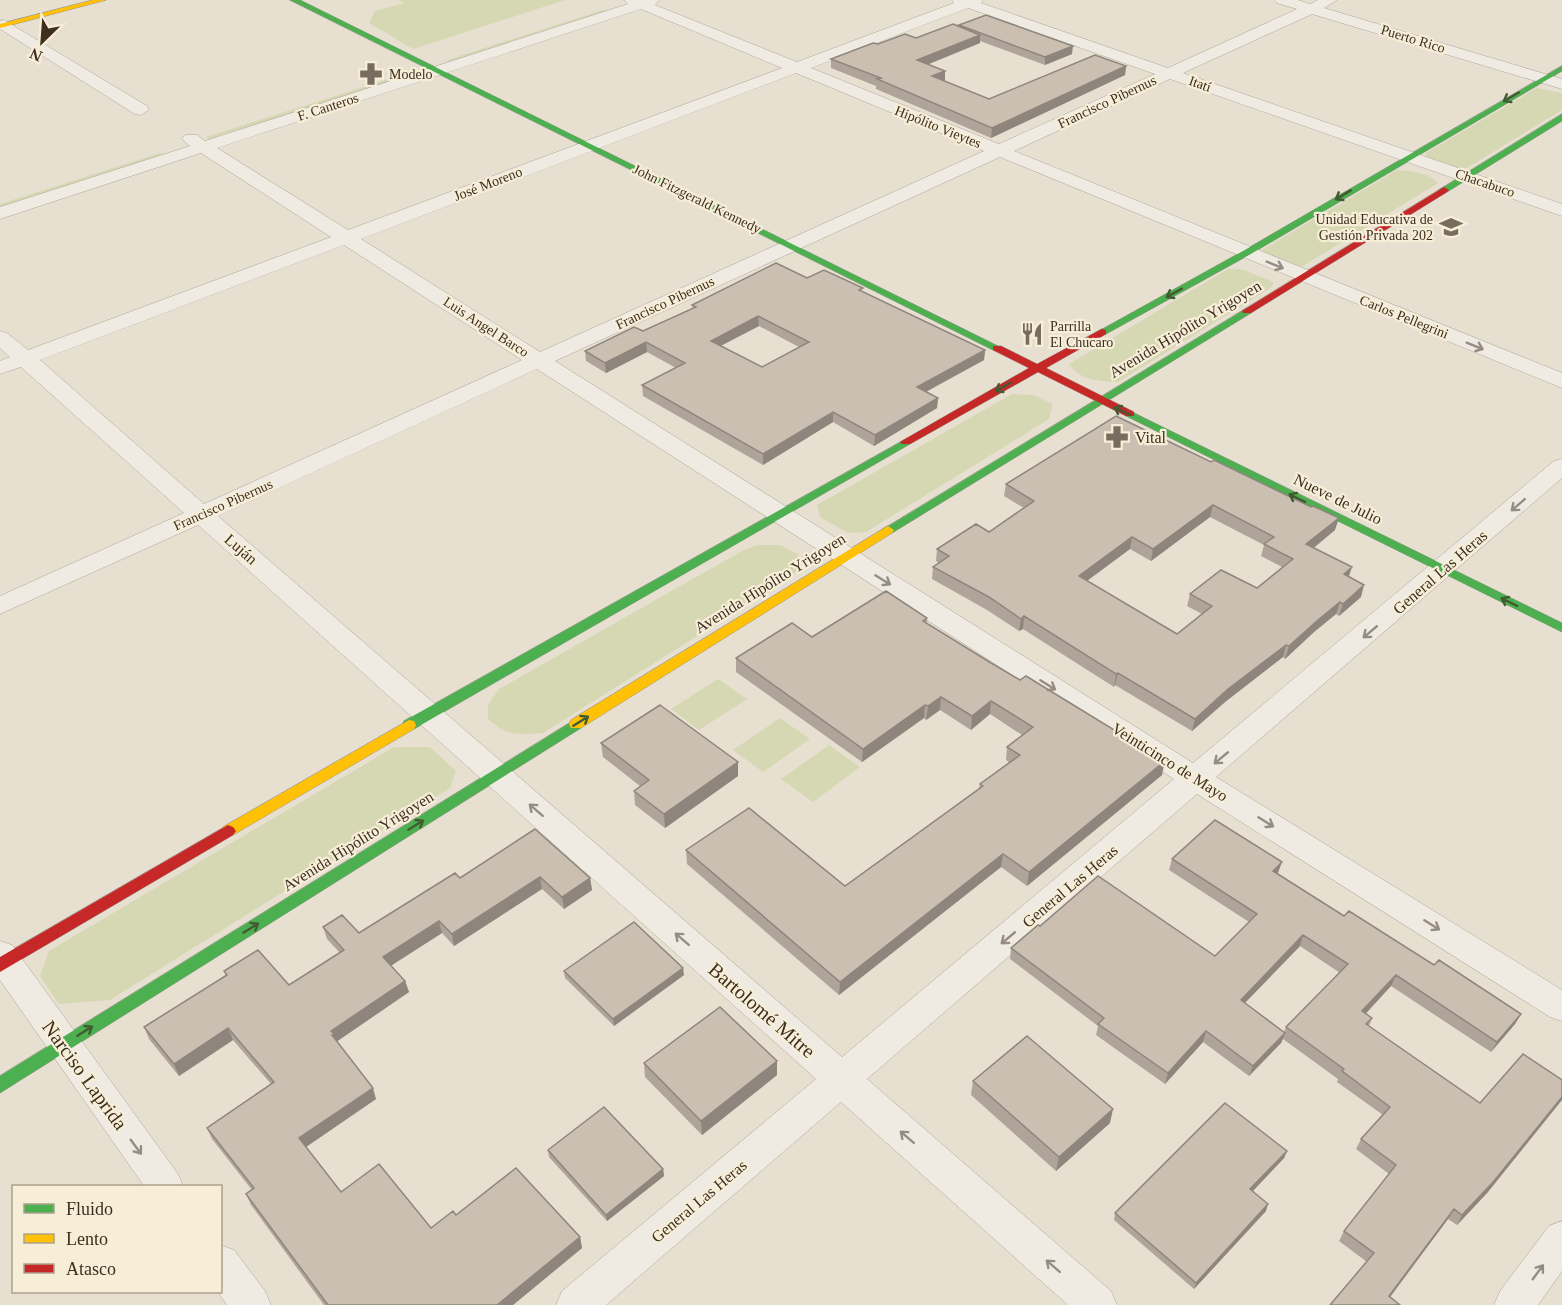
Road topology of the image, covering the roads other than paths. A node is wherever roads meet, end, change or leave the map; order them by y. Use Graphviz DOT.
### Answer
graph roads {
  1 [pos="102,0"];
  2 [pos="294,0"];
  3 [pos="623,0"];
  4 [pos="1282,0"];
  5 [pos="1330,0"];
  6 [pos="967,1"];
  7 [pos="642,2"];
  8 [pos="1311,9"];
  9 [pos="2,26"];
  10 [pos="431,67"];
  11 [pos="796,68"];
  12 [pos="1562,68"];
  13 [pos="1169,73"];
  14 [pos="1544,79"];
  15 [pos="1562,84"];
  16 [pos="141,110"];
  17 [pos="1562,117"];
  18 [pos="198,143"];
  19 [pos="590,146"];
  20 [pos="998,151"];
  21 [pos="1408,156"];
  22 [pos="1466,177"];
  23 [pos="0,200"];
  24 [pos="1562,210"];
  25 [pos="0,213"];
  26 [pos="345,238"];
  27 [pos="791,246"];
  28 [pos="1246,253"];
  29 [pos="1304,277"];
  30 [pos="0,337"];
  31 [pos="24,358"];
  32 [pos="539,361"];
  33 [pos="0,368"];
  34 [pos="1035,369"];
  35 [pos="1562,381"];
  36 [pos="1099,400"];
  37 [pos="1562,466"];
  38 [pos="202,514"];
  39 [pos="780,515"];
  40 [pos="844,556"];
  41 [pos="1443,570"];
  42 [pos="0,606"];
  43 [pos="1562,628"];
  44 [pos="427,714"];
  45 [pos="496,775"];
  46 [pos="1196,779"];
  47 [pos="2,960"];
  48 [pos="1562,1007"];
  49 [pos="63,1045"];
  50 [pos="842,1080"];
  51 [pos="0,1084"];
  52 [pos="164,1185"];
  53 [pos="1562,1239"];
  54 [pos="222,1266"];
  55 [pos="250,1305"];
  56 [pos="576,1305"];
  57 [pos="1097,1305"];
  58 [pos="1514,1305"];
  1 -- 9 [label="main road"];
  2 -- 10 [label="main road, John Fitzgerald Kennedy"];
  3 -- 10 [label="street, F. Canteros"];
  4 -- 8 [label="street, Puerto Rico"];
  5 -- 8 [label="street, Francisco Pibernus"];
  6 -- 11 [label="street, José Moreno"];
  6 -- 13 [label="street, Itatí"];
  7 -- 10 [label="street, F. Canteros"];
  7 -- 11 [label="street, Hipólito Vieytes"];
  8 -- 13 [label="street, Francisco Pibernus"];
  8 -- 14 [label="street, Puerto Rico"];
  9 -- 16 [label="street"];
  10 -- 18 [label="street, F. Canteros"];
  10 -- 19 [label="main road, John Fitzgerald Kennedy"];
  11 -- 19 [label="street, José Moreno"];
  11 -- 20 [label="street, Hipólito Vieytes"];
  12 -- 14 [label="main road, Avenida Hipólito Yrigoyen"];
  13 -- 20 [label="street, Francisco Pibernus"];
  13 -- 21 [label="street, Itatí"];
  14 -- 15 [label="street, Puerto Rico"];
  14 -- 21 [label="main road, Avenida Hipólito Yrigoyen, one-way"];
  17 -- 22 [label="main road, Avenida Hipólito Yrigoyen"];
  18 -- 23 [label="street, F. Canteros"];
  18 -- 25 [label="street, F. Canteros"];
  18 -- 26 [label="street, Luis Angel Barco"];
  19 -- 26 [label="street, José Moreno"];
  19 -- 27 [label="main road, John Fitzgerald Kennedy"];
  20 -- 27 [label="street, Francisco Pibernus"];
  20 -- 28 [label="street, Hipólito Vieytes"];
  21 -- 22 [label="street, Chacabuco"];
  21 -- 28 [label="main road, Avenida Hipólito Yrigoyen, one-way"];
  22 -- 24 [label="street, Chacabuco"];
  22 -- 29 [label="main road, Avenida Hipólito Yrigoyen"];
  26 -- 31 [label="street, José Moreno"];
  26 -- 32 [label="street, Luis Angel Barco"];
  27 -- 32 [label="street, Francisco Pibernus"];
  27 -- 34 [label="main road, John Fitzgerald Kennedy"];
  28 -- 29 [label="street, Carlos Pellegrini, one-way"];
  28 -- 34 [label="main road, Avenida Hipólito Yrigoyen, one-way"];
  29 -- 35 [label="street, Carlos Pellegrini, one-way"];
  29 -- 36 [label="main road, Avenida Hipólito Yrigoyen"];
  30 -- 31 [label="street, Luján"];
  31 -- 33 [label="street, José Moreno"];
  31 -- 38 [label="street, Luján"];
  32 -- 38 [label="street, Francisco Pibernus"];
  32 -- 39 [label="street, Luis Angel Barco"];
  34 -- 36 [label="main road, John Fitzgerald Kennedy"];
  34 -- 39 [label="main road, Avenida Hipólito Yrigoyen, one-way"];
  36 -- 40 [label="main road, Avenida Hipólito Yrigoyen"];
  41 -- 36 [label="main road, Nueve de Julio, one-way"];
  37 -- 41 [label="street, General Las Heras, one-way"];
  38 -- 42 [label="street, Francisco Pibernus"];
  38 -- 44 [label="street, Luján"];
  39 -- 40 [label="street, Veinticinco de Mayo"];
  39 -- 44 [label="main road, Avenida Hipólito Yrigoyen"];
  45 -- 40 [label="main road, Avenida Hipólito Yrigoyen, one-way"];
  40 -- 46 [label="street, Veinticinco de Mayo, one-way"];
  43 -- 41 [label="main road, Nueve de Julio, one-way"];
  41 -- 46 [label="street, General Las Heras, one-way"];
  44 -- 45 [label="street, Bartolomé Mitre"];
  44 -- 47 [label="main road, Avenida Hipólito Yrigoyen"];
  49 -- 45 [label="main road, Avenida Hipólito Yrigoyen, one-way"];
  50 -- 45 [label="street, Bartolomé Mitre, one-way"];
  46 -- 48 [label="street, Veinticinco de Mayo, one-way"];
  46 -- 50 [label="street, General Las Heras, one-way"];
  47 -- 49 [label="street, Narciso Laprida"];
  49 -- 51 [label="main road, Avenida Hipólito Yrigoyen"];
  49 -- 52 [label="street, Narciso Laprida, one-way"];
  50 -- 56 [label="street, General Las Heras"];
  57 -- 50 [label="street, Bartolomé Mitre, one-way"];
  58 -- 53 [label="street, one-way"];
  54 -- 55 [label="street"];
}
